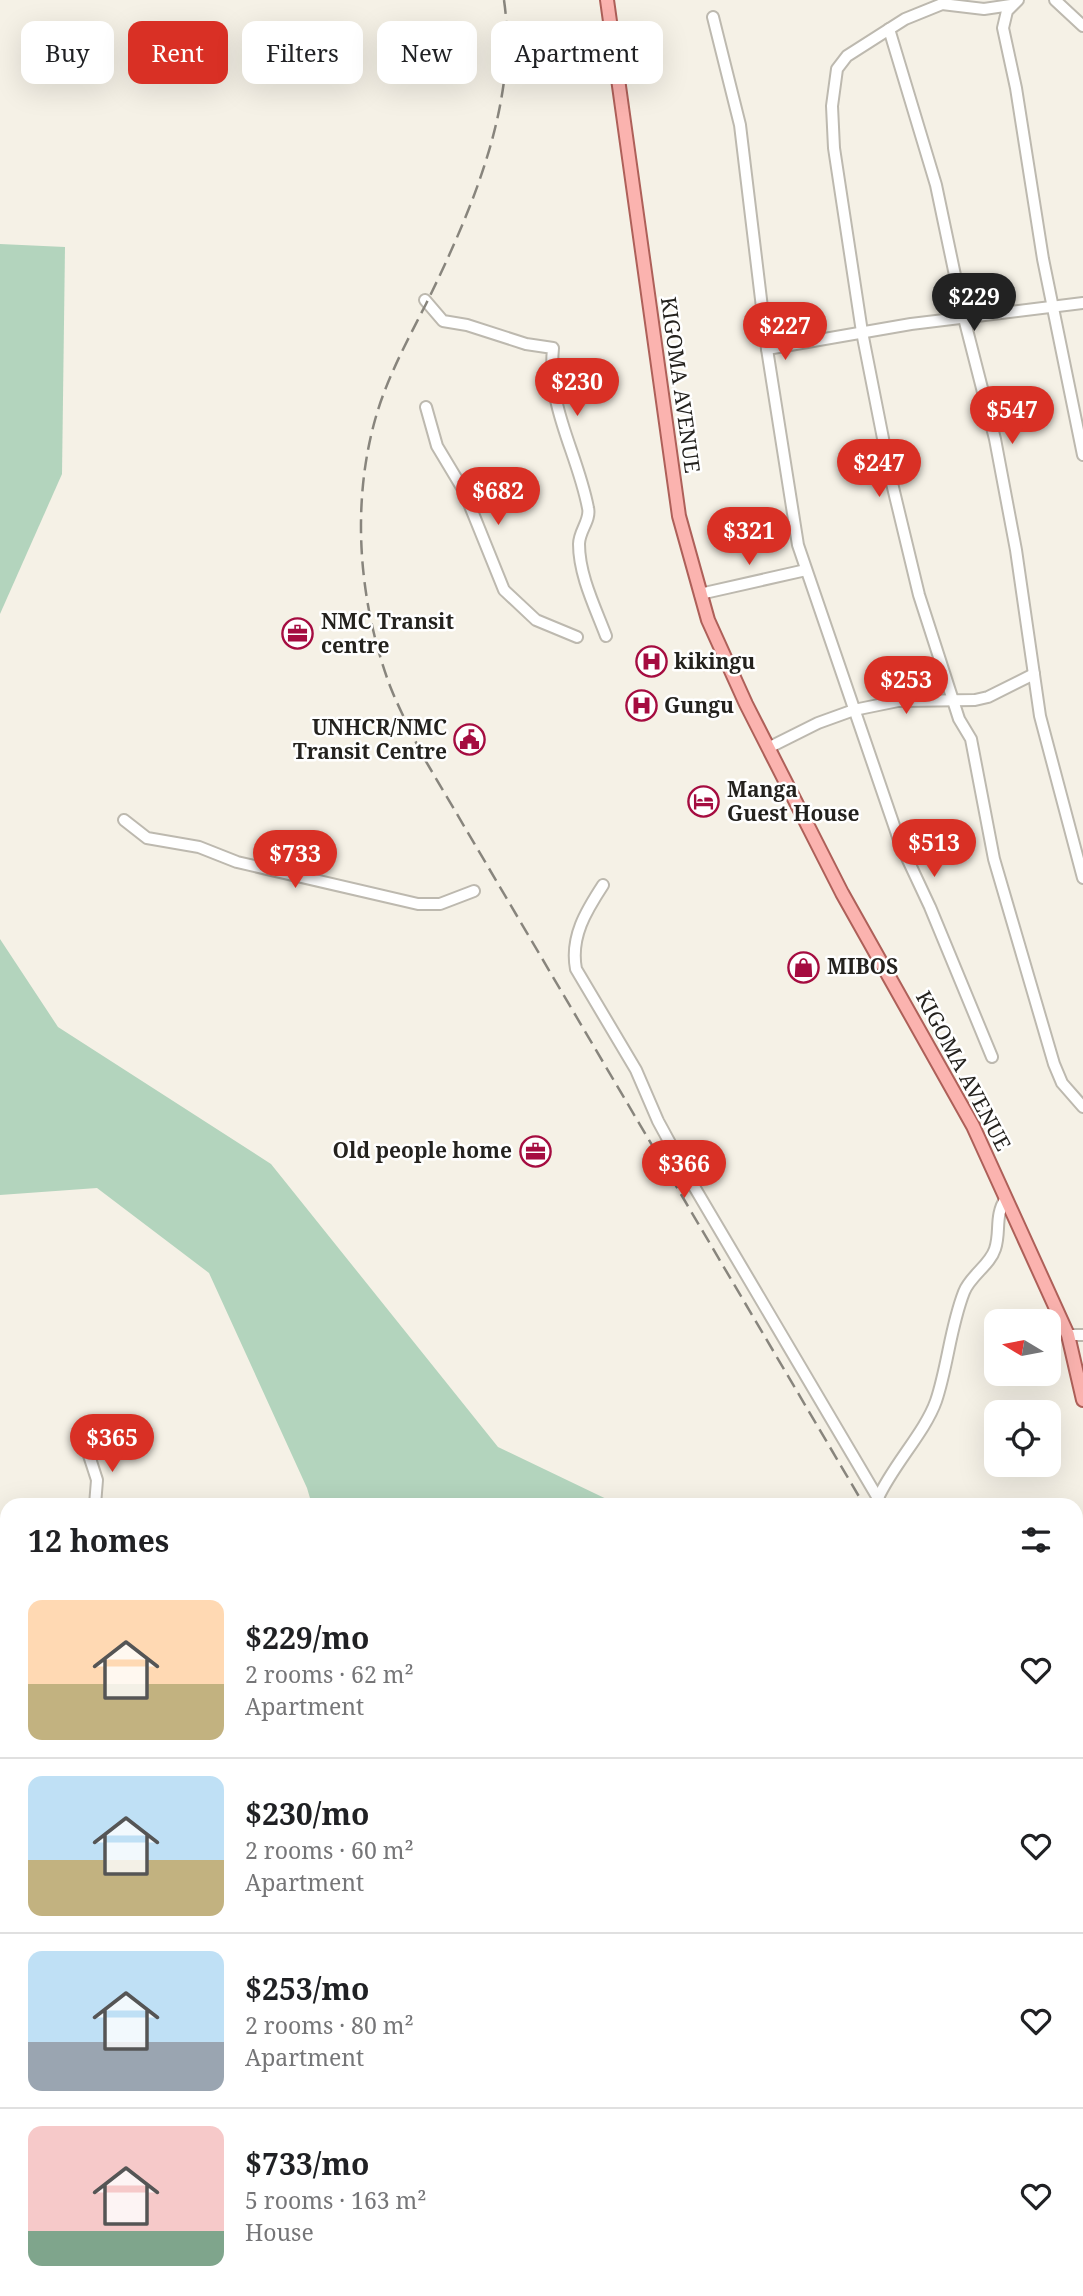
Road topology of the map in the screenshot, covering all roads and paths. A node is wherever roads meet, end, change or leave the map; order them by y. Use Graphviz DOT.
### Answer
graph roads {
  1 [pos="1055,0"];
  2 [pos="608,1"];
  3 [pos="1014,2"];
  4 [pos="713,17"];
  5 [pos="1083,26"];
  6 [pos="889,29"];
  7 [pos="425,300"];
  8 [pos="1083,303"];
  9 [pos="1054,306"];
  10 [pos="964,318"];
  11 [pos="862,332"];
  12 [pos="767,349"];
  13 [pos="426,407"];
  14 [pos="1083,455"];
  15 [pos="806,570"];
  16 [pos="700,594"];
  17 [pos="606,636"];
  18 [pos="577,637"];
  19 [pos="1034,674"];
  20 [pos="953,698"];
  21 [pos="854,710"];
  22 [pos="768,748"];
  23 [pos="124,820"];
  24 [pos="1083,878"];
  25 [pos="603,885"];
  26 [pos="474,891"];
  27 [pos="992,1056"];
  28 [pos="1083,1107"];
  29 [pos="1006,1198"];
  30 [pos="1068,1335"];
  31 [pos="1083,1335"];
  32 [pos="1083,1400"];
  33 [pos="86,1446"];
  34 [pos="96,1498"];
  35 [pos="878,1498"];
  36 [pos="882,1498"];
  37 [pos="154,2296"];
  38 [pos="159,2296"];
  1 -- 5 [label="street"];
  2 -- 16 [label="main road, KIGOMA AVENUE"];
  3 -- 6 [label="street"];
  3 -- 9 [label="street"];
  4 -- 12 [label="street"];
  6 -- 10 [label="street"];
  6 -- 11 [label="street"];
  7 -- 17 [label="street"];
  8 -- 9 [label="street"];
  9 -- 10 [label="street"];
  9 -- 14 [label="street"];
  10 -- 11 [label="street"];
  10 -- 19 [label="street"];
  11 -- 12 [label="street"];
  11 -- 20 [label="street"];
  12 -- 15 [label="street"];
  13 -- 18 [label="street"];
  15 -- 16 [label="street"];
  15 -- 21 [label="street"];
  16 -- 22 [label="main road, KIGOMA AVENUE"];
  19 -- 20 [label="street"];
  19 -- 24 [label="street"];
  20 -- 21 [label="street"];
  20 -- 28 [label="street"];
  21 -- 22 [label="street"];
  21 -- 27 [label="street"];
  22 -- 29 [label="main road, KIGOMA AVENUE"];
  23 -- 26 [label="street"];
  25 -- 35 [label="street"];
  29 -- 30 [label="main road, KIGOMA AVENUE"];
  29 -- 36 [label="street"];
  30 -- 31 [label="street"];
  30 -- 32 [label="main road, KIGOMA AVENUE"];
  33 -- 34 [label="street"];
  37 -- 38 [label="street"];
}
